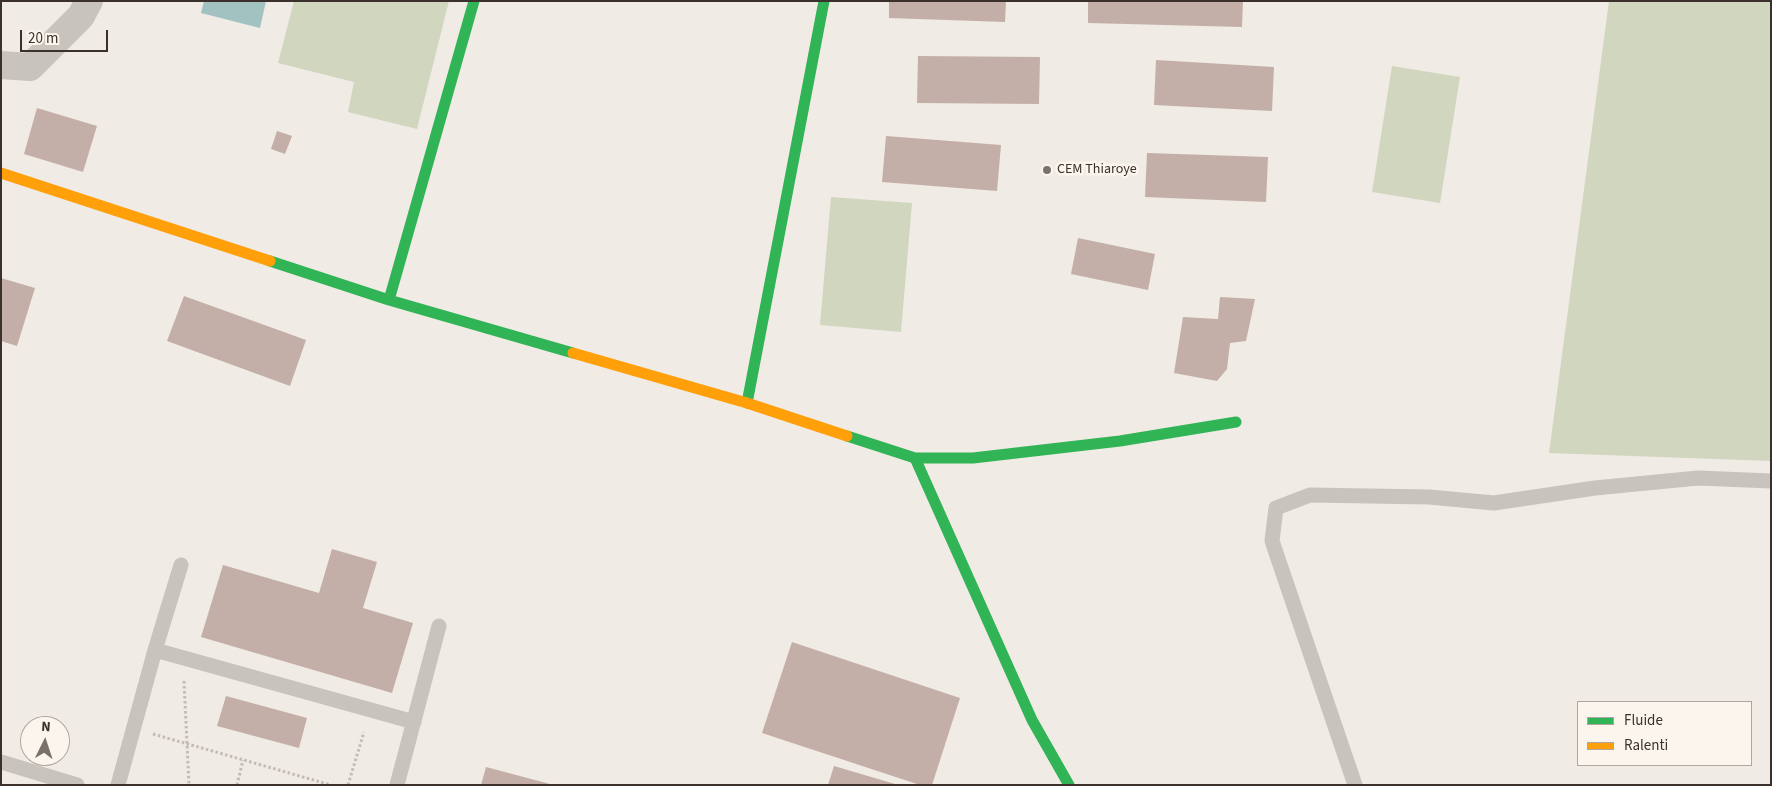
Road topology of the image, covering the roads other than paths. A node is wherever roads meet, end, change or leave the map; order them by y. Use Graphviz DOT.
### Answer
graph roads {
  1 [pos="89,1"];
  2 [pos="474,1"];
  3 [pos="824,1"];
  4 [pos="1,65"];
  5 [pos="1,172"];
  6 [pos="389,300"];
  7 [pos="747,403"];
  8 [pos="1236,422"];
  9 [pos="915,458"];
  10 [pos="1771,482"];
  11 [pos="181,565"];
  12 [pos="439,626"];
  13 [pos="155,650"];
  14 [pos="414,722"];
  15 [pos="1,762"];
  16 [pos="77,785"];
  17 [pos="118,785"];
  18 [pos="397,785"];
  19 [pos="1069,785"];
  20 [pos="1355,785"];
  1 -- 4 [label="street"];
  2 -- 6 [label="street"];
  3 -- 7 [label="street"];
  5 -- 6 [label="street"];
  6 -- 7 [label="street"];
  7 -- 9 [label="street"];
  8 -- 9 [label="street"];
  9 -- 19 [label="street"];
  10 -- 20 [label="lane"];
  11 -- 13 [label="lane"];
  12 -- 14 [label="lane"];
  13 -- 14 [label="lane"];
  13 -- 17 [label="lane"];
  14 -- 18 [label="lane"];
  15 -- 16 [label="lane"];
}
